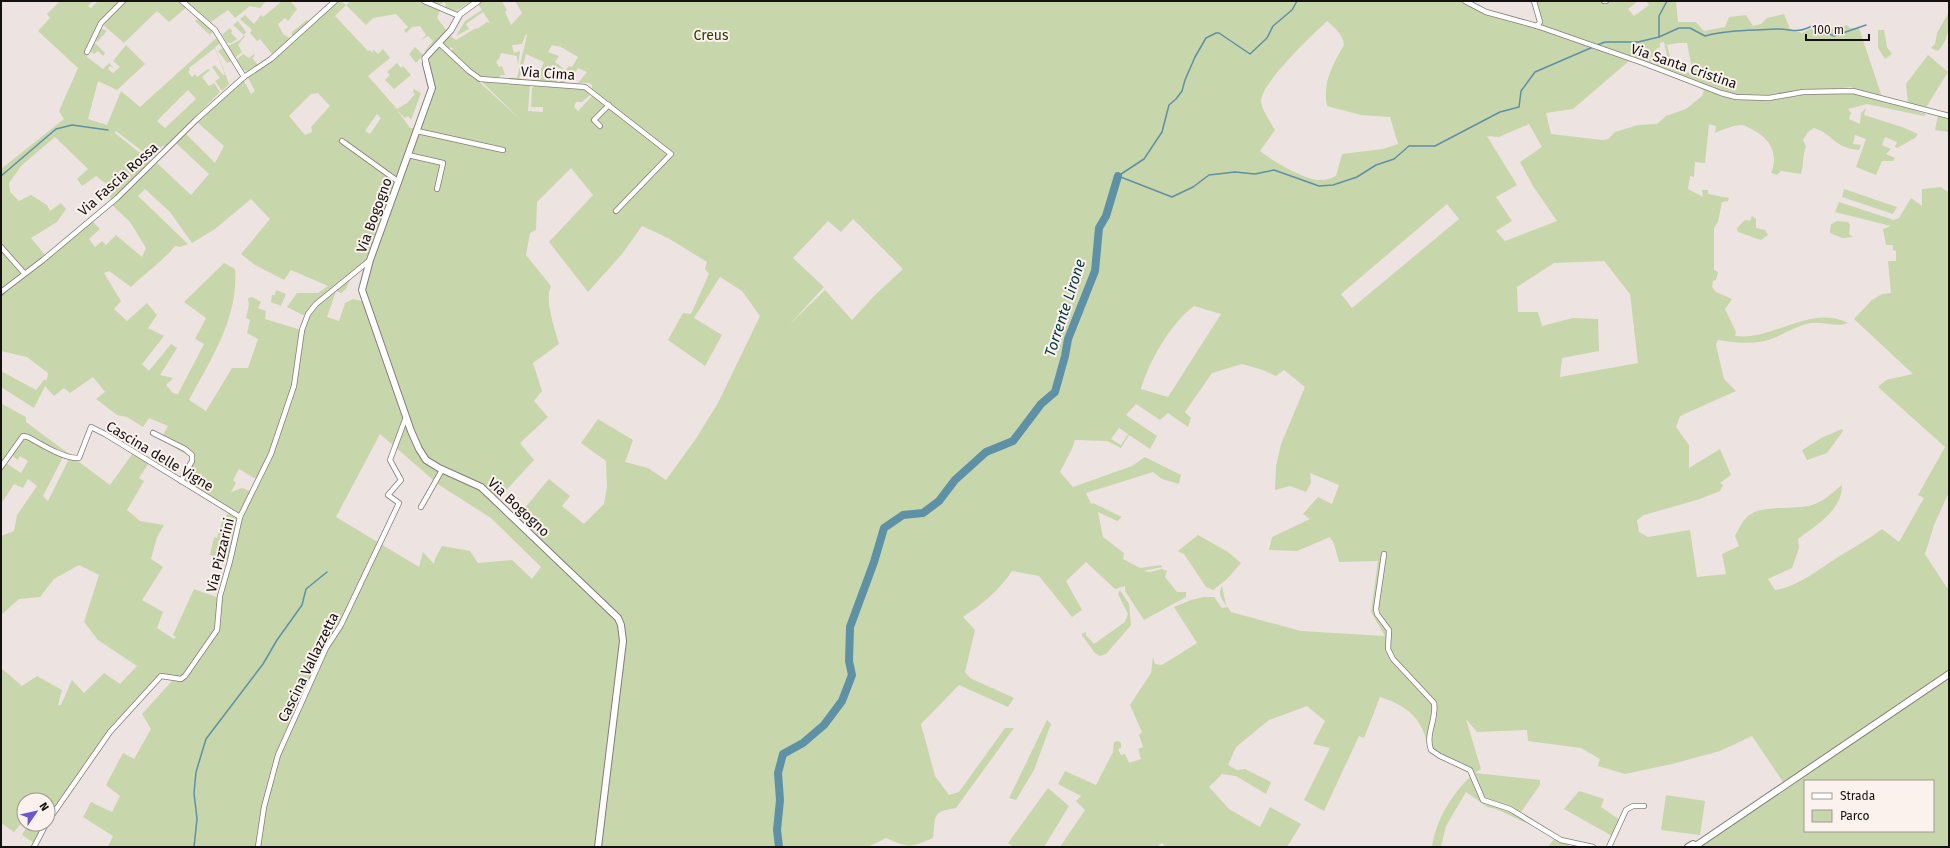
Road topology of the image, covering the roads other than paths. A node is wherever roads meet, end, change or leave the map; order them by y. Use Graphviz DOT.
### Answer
graph roads {
  1 [pos="124,1"];
  2 [pos="182,1"];
  3 [pos="335,1"];
  4 [pos="424,1"];
  5 [pos="478,1"];
  6 [pos="1465,1"];
  7 [pos="1534,1"];
  8 [pos="459,16"];
  9 [pos="1537,26"];
  10 [pos="439,43"];
  11 [pos="87,52"];
  12 [pos="426,64"];
  13 [pos="244,77"];
  14 [pos="609,105"];
  15 [pos="1949,116"];
  16 [pos="600,126"];
  17 [pos="417,131"];
  18 [pos="342,141"];
  19 [pos="503,150"];
  20 [pos="408,156"];
  21 [pos="398,182"];
  22 [pos="437,190"];
  23 [pos="616,211"];
  24 [pos="1,247"];
  25 [pos="370,260"];
  26 [pos="24,273"];
  27 [pos="1,292"];
  28 [pos="406,417"];
  29 [pos="153,433"];
  30 [pos="1,468"];
  31 [pos="442,470"];
  32 [pos="181,481"];
  33 [pos="421,507"];
  34 [pos="240,517"];
  35 [pos="1384,554"];
  36 [pos="1949,674"];
  37 [pos="1644,806"];
  38 [pos="56,810"];
  39 [pos="42,832"];
  40 [pos="1698,846"];
  41 [pos="34,847"];
  42 [pos="258,847"];
  43 [pos="598,847"];
  44 [pos="1593,847"];
  45 [pos="1609,847"];
  46 [pos="1688,847"];
  1 -- 11 [label="street"];
  2 -- 13 [label="street"];
  3 -- 13 [label="street, Via Fascia Rossa"];
  4 -- 8 [label="street"];
  5 -- 8 [label="street"];
  6 -- 9 [label="street, Via Santa Cristina"];
  7 -- 9 [label="street"];
  8 -- 10 [label="street"];
  9 -- 15 [label="street, Via Santa Cristina"];
  10 -- 12 [label="street"];
  10 -- 14 [label="street, Via Cima"];
  12 -- 17 [label="main road, Via Bogogno"];
  13 -- 26 [label="street, Via Fascia Rossa"];
  14 -- 16 [label="street"];
  14 -- 23 [label="street, Via Cima"];
  17 -- 19 [label="street"];
  17 -- 20 [label="main road, Via Bogogno"];
  18 -- 21 [label="street"];
  20 -- 21 [label="main road, Via Bogogno"];
  20 -- 22 [label="street"];
  21 -- 25 [label="main road, Via Bogogno"];
  24 -- 26 [label="street"];
  25 -- 28 [label="main road, Via Bogogno"];
  25 -- 34 [label="street, Via Pizzarini"];
  26 -- 27 [label="street, Via Fascia Rossa"];
  28 -- 31 [label="main road, Via Bogogno"];
  28 -- 42 [label="street, Cascina Vallazzetta"];
  29 -- 32 [label="street"];
  30 -- 32 [label="street, Cascina delle Vigne"];
  31 -- 33 [label="street"];
  31 -- 43 [label="main road, Via Bogogno"];
  32 -- 34 [label="street, Cascina delle Vigne"];
  34 -- 38 [label="street, Via Pizzarini"];
  35 -- 44 [label="street"];
  36 -- 40 [label="main road"];
  37 -- 45 [label="street"];
  39 -- 41 [label="street"];
  40 -- 46 [label="main road"];
}
